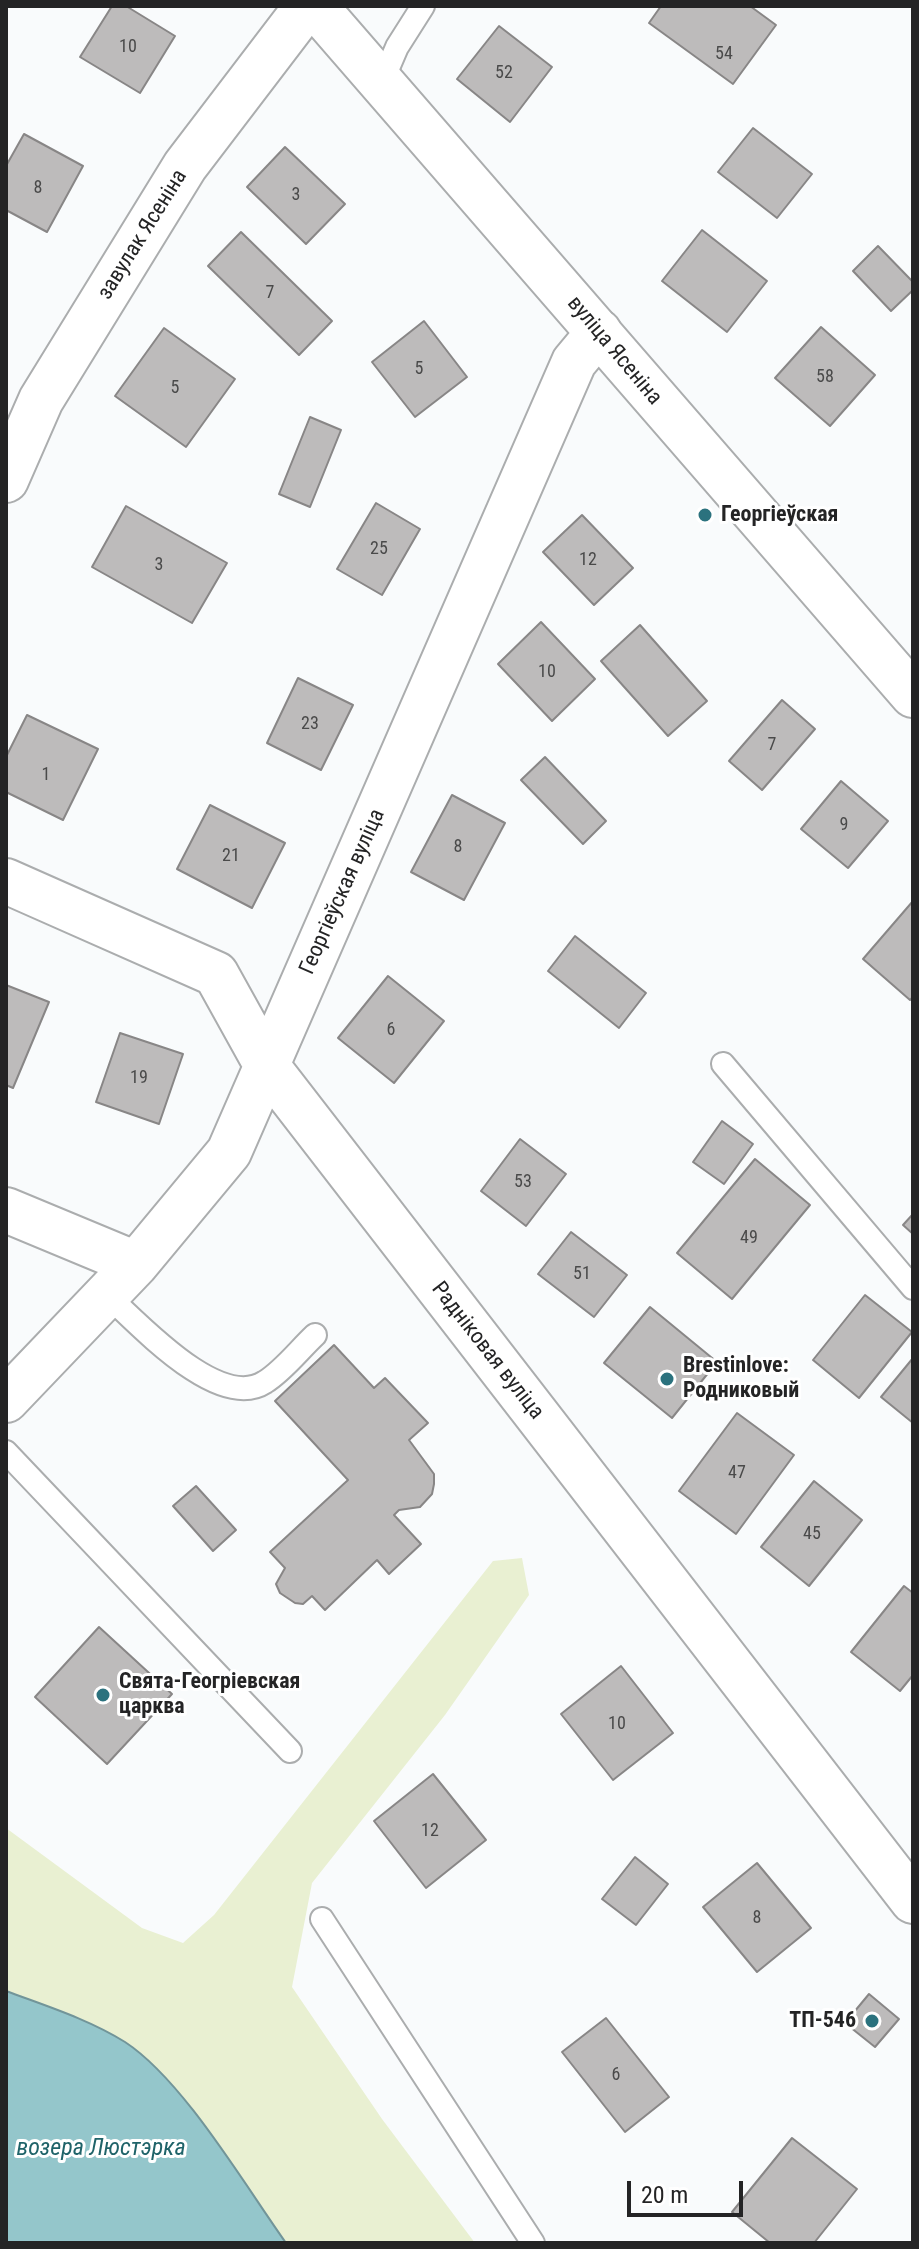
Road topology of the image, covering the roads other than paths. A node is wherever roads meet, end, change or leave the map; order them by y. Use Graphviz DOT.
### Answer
graph roads {
  1 [pos="307,6"];
  2 [pos="315,6"];
  3 [pos="423,6"];
  4 [pos="382,82"];
  5 [pos="599,332"];
  6 [pos="6,480"];
  7 [pos="913,695"];
  8 [pos="6,881"];
  9 [pos="723,1064"];
  10 [pos="267,1066"];
  11 [pos="6,1210"];
  12 [pos="122,1279"];
  13 [pos="913,1288"];
  14 [pos="315,1335"];
  15 [pos="6,1400"];
  16 [pos="6,1452"];
  17 [pos="290,1751"];
  18 [pos="913,1901"];
  19 [pos="322,1919"];
  20 [pos="533,2243"];
  1 -- 6 [label="street, завулак Ясеніна"];
  2 -- 4 [label="street, вуліца Ясеніна"];
  3 -- 4 [label="lane"];
  4 -- 5 [label="street, вуліца Ясеніна"];
  5 -- 7 [label="street, вуліца Ясеніна"];
  5 -- 10 [label="street, Георгіеўская вуліца"];
  8 -- 10 [label="street, Радніковая вуліца"];
  9 -- 13 [label="lane"];
  10 -- 12 [label="street, Георгіеўская вуліца"];
  10 -- 18 [label="street, Радніковая вуліца"];
  11 -- 12 [label="street"];
  12 -- 14 [label="lane"];
  12 -- 15 [label="street, Георгіеўская вуліца"];
  16 -- 17 [label="lane"];
  19 -- 20 [label="lane"];
}
